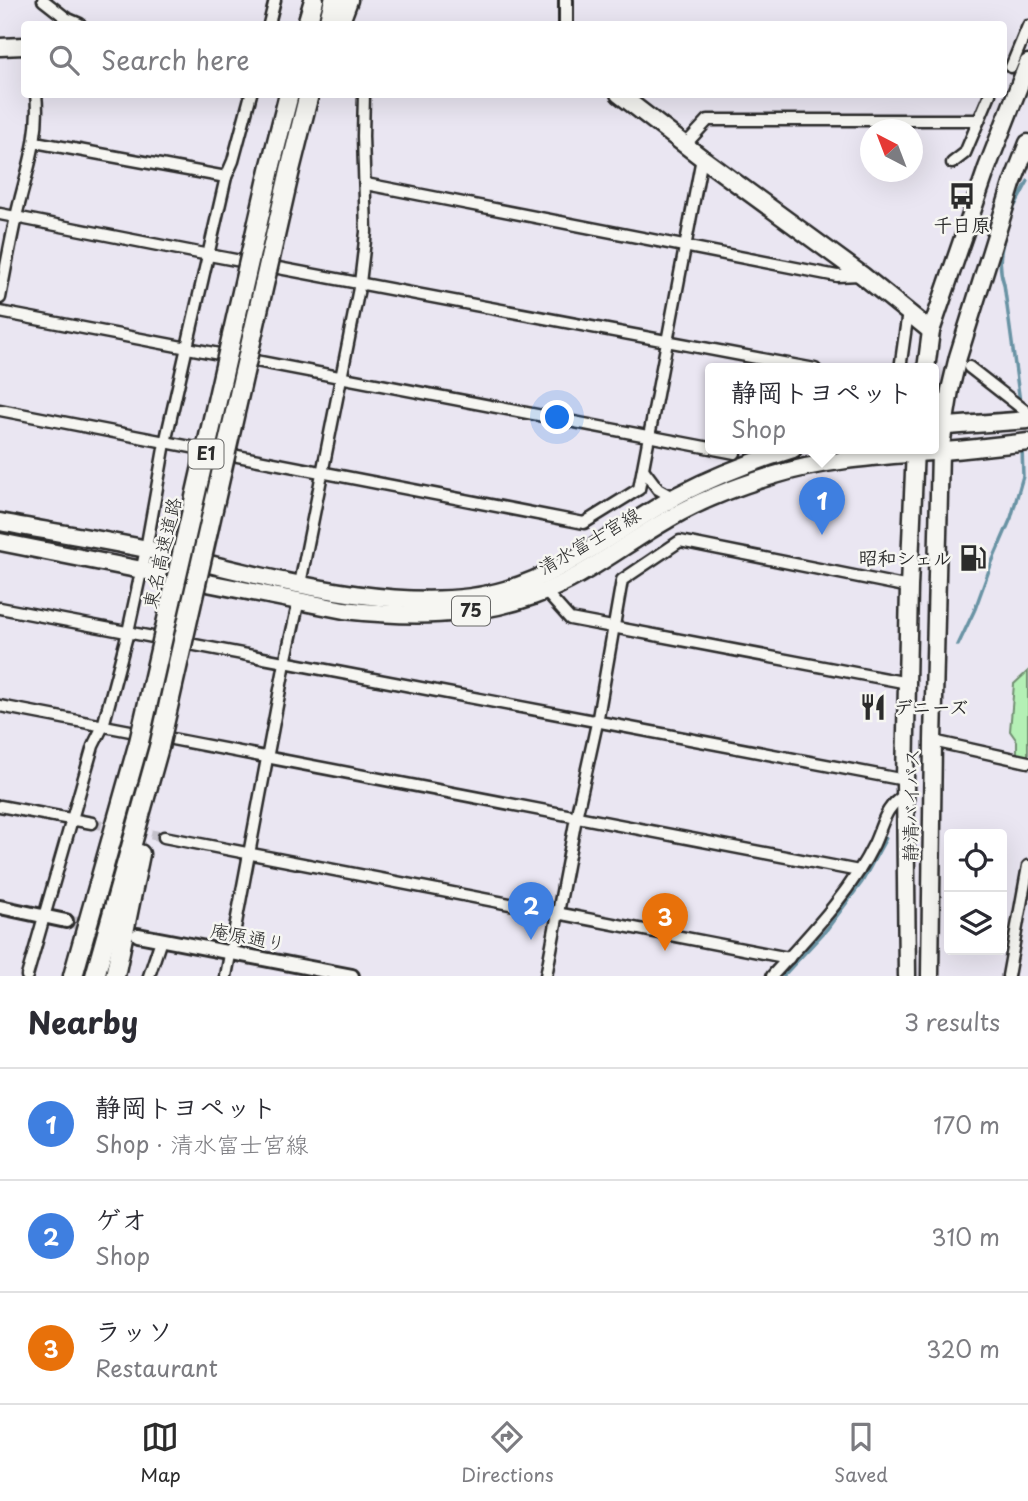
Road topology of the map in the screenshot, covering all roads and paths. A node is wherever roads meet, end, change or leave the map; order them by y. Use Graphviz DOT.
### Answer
graph roads {
  1 [pos="43,0"];
  2 [pos="275,0"];
  3 [pos="314,0"];
  4 [pos="334,0"];
  5 [pos="348,0"];
  6 [pos="566,0"];
  7 [pos="73,21"];
  8 [pos="270,21"];
  9 [pos="308,21"];
  10 [pos="329,21"];
  11 [pos="340,21"];
  12 [pos="566,21"];
  13 [pos="1028,26"];
  14 [pos="21,46"];
  15 [pos="0,47"];
  16 [pos="1019,69"];
  17 [pos="36,98"];
  18 [pos="250,98"];
  19 [pos="288,98"];
  20 [pos="310,98"];
  21 [pos="364,98"];
  22 [pos="624,98"];
  23 [pos="988,98"];
  24 [pos="978,120"];
  25 [pos="35,142"];
  26 [pos="1028,143"];
  27 [pos="685,145"];
  28 [pos="702,158"];
  29 [pos="952,163"];
  30 [pos="226,177"];
  31 [pos="366,184"];
  32 [pos="0,214"];
  33 [pos="16,217"];
  34 [pos="685,245"];
  35 [pos="209,255"];
  36 [pos="862,275"];
  37 [pos="360,283"];
  38 [pos="0,298"];
  39 [pos="0,312"];
  40 [pos="908,312"];
  41 [pos="931,331"];
  42 [pos="668,341"];
  43 [pos="187,349"];
  44 [pos="784,363"];
  45 [pos="901,363"];
  46 [pos="927,363"];
  47 [pos="969,367"];
  48 [pos="342,377"];
  49 [pos="0,410"];
  50 [pos="1028,413"];
  51 [pos="1028,420"];
  52 [pos="940,426"];
  53 [pos="650,438"];
  54 [pos="1028,442"];
  55 [pos="165,443"];
  56 [pos="705,448"];
  57 [pos="940,452"];
  58 [pos="778,454"];
  59 [pos="887,454"];
  60 [pos="915,454"];
  61 [pos="643,469"];
  62 [pos="322,472"];
  63 [pos="674,498"];
  64 [pos="0,522"];
  65 [pos="0,542"];
  66 [pos="146,549"];
  67 [pos="141,572"];
  68 [pos="909,587"];
  69 [pos="545,591"];
  70 [pos="300,592"];
  71 [pos="0,608"];
  72 [pos="615,627"];
  73 [pos="128,632"];
  74 [pos="285,663"];
  75 [pos="908,683"];
  76 [pos="0,706"];
  77 [pos="597,723"];
  78 [pos="103,726"];
  79 [pos="933,741"];
  80 [pos="157,756"];
  81 [pos="266,758"];
  82 [pos="1028,762"];
  83 [pos="905,788"];
  84 [pos="0,806"];
  85 [pos="576,818"];
  86 [pos="71,819"];
  87 [pos="92,823"];
  88 [pos="164,837"];
  89 [pos="249,853"];
  90 [pos="1028,866"];
  91 [pos="859,871"];
  92 [pos="0,907"];
  93 [pos="558,912"];
  94 [pos="44,915"];
  95 [pos="66,921"];
  96 [pos="1022,925"];
  97 [pos="138,935"];
  98 [pos="161,940"];
  99 [pos="230,953"];
  100 [pos="789,958"];
  101 [pos="27,976"];
  102 [pos="73,976"];
  103 [pos="95,976"];
  104 [pos="115,976"];
  105 [pos="149,976"];
  106 [pos="226,976"];
  107 [pos="352,976"];
  108 [pos="546,976"];
  109 [pos="772,976"];
  110 [pos="907,976"];
  111 [pos="930,976"];
  112 [pos="1008,976"];
  1 -- 7 [label="street"];
  2 -- 8 [label="street"];
  3 -- 9 [label="highway"];
  4 -- 10 [label="highway"];
  5 -- 11 [label="highway"];
  6 -- 12 [label="street"];
  13 -- 16 [label="street"];
  14 -- 15 [label="main road"];
  16 -- 41 [label="main road"];
  17 -- 25 [label="street"];
  18 -- 30 [label="street"];
  19 -- 102 [label="highway, 東名高速道路 / E1, bridge"];
  20 -- 80 [label="highway, E1, bridge"];
  21 -- 31 [label="street"];
  22 -- 27 [label="main road"];
  23 -- 24 [label="street"];
  24 -- 27 [label="street"];
  24 -- 29 [label="street"];
  25 -- 30 [label="street"];
  25 -- 33 [label="street"];
  26 -- 52 [label="main road, 静清バイパス"];
  27 -- 28 [label="main road"];
  28 -- 34 [label="street"];
  28 -- 36 [label="main road"];
  30 -- 35 [label="street"];
  31 -- 34 [label="street"];
  31 -- 37 [label="street"];
  32 -- 33 [label="street"];
  33 -- 35 [label="street"];
  33 -- 38 [label="street"];
  34 -- 36 [label="street"];
  34 -- 42 [label="street"];
  35 -- 37 [label="street"];
  35 -- 43 [label="street"];
  36 -- 40 [label="main road"];
  37 -- 42 [label="street"];
  37 -- 48 [label="street"];
  39 -- 43 [label="street"];
  40 -- 41 [label="main road"];
  40 -- 45 [label="street"];
  41 -- 46 [label="main road"];
  42 -- 44 [label="street"];
  42 -- 53 [label="street"];
  43 -- 48 [label="street"];
  43 -- 55 [label="street"];
  47 -- 50 [label="street"];
  48 -- 53 [label="street"];
  48 -- 62 [label="street"];
  49 -- 55 [label="street"];
  51 -- 52 [label="main road"];
  52 -- 57 [label="main road, 静清バイパス"];
  53 -- 56 [label="street"];
  53 -- 61 [label="street"];
  54 -- 57 [label="main road, 清水富士宮線 / 75"];
  55 -- 62 [label="street"];
  55 -- 66 [label="street"];
  57 -- 79 [label="main road, 静清バイパス"];
  58 -- 63 [label="main road, 清水富士宮線 / 75"];
  59 -- 69 [label="main road, 清水富士宮線 / 75"];
  60 -- 68 [label="main road, 静清バイパス"];
  61 -- 62 [label="street"];
  61 -- 63 [label="street"];
  62 -- 70 [label="street"];
  63 -- 70 [label="main road, 清水富士宮線 / 75"];
  64 -- 66 [label="main road, 清水富士宮線 / 75"];
  65 -- 67 [label="main road, 清水富士宮線 / 75"];
  66 -- 67 [label="street"];
  66 -- 70 [label="main road, 清水富士宮線 / 75"];
  67 -- 70 [label="main road, 清水富士宮線 / 75"];
  67 -- 73 [label="street"];
  68 -- 72 [label="street"];
  68 -- 75 [label="main road, 静清バイパス"];
  69 -- 70 [label="main road, 清水富士宮線 / 75"];
  69 -- 72 [label="street"];
  70 -- 74 [label="street"];
  71 -- 73 [label="street"];
  72 -- 75 [label="street"];
  72 -- 77 [label="street"];
  73 -- 74 [label="street"];
  73 -- 78 [label="street"];
  74 -- 77 [label="street"];
  74 -- 81 [label="street"];
  75 -- 83 [label="main road, 静清バイパス"];
  76 -- 78 [label="street"];
  77 -- 83 [label="street"];
  77 -- 85 [label="street"];
  78 -- 81 [label="street"];
  78 -- 86 [label="street"];
  79 -- 82 [label="street"];
  79 -- 111 [label="main road, 静清バイパス"];
  80 -- 103 [label="highway, E1"];
  80 -- 104 [label="highway"];
  81 -- 85 [label="street"];
  81 -- 89 [label="street"];
  83 -- 91 [label="street"];
  83 -- 110 [label="main road, 静清バイパス"];
  84 -- 86 [label="street"];
  85 -- 91 [label="street"];
  85 -- 93 [label="street"];
  86 -- 87 [label="street"];
  86 -- 94 [label="street"];
  88 -- 89 [label="street"];
  89 -- 93 [label="street"];
  89 -- 99 [label="street"];
  90 -- 96 [label="street"];
  91 -- 100 [label="street"];
  92 -- 94 [label="street"];
  93 -- 100 [label="street"];
  93 -- 108 [label="street"];
  94 -- 95 [label="street"];
  94 -- 101 [label="street"];
  96 -- 112 [label="street"];
  97 -- 98 [label="street, 庵原通り"];
  98 -- 99 [label="street, 庵原通り"];
  98 -- 105 [label="street"];
  99 -- 106 [label="street"];
  99 -- 107 [label="street, 庵原通り"];
  100 -- 109 [label="street"];
}
